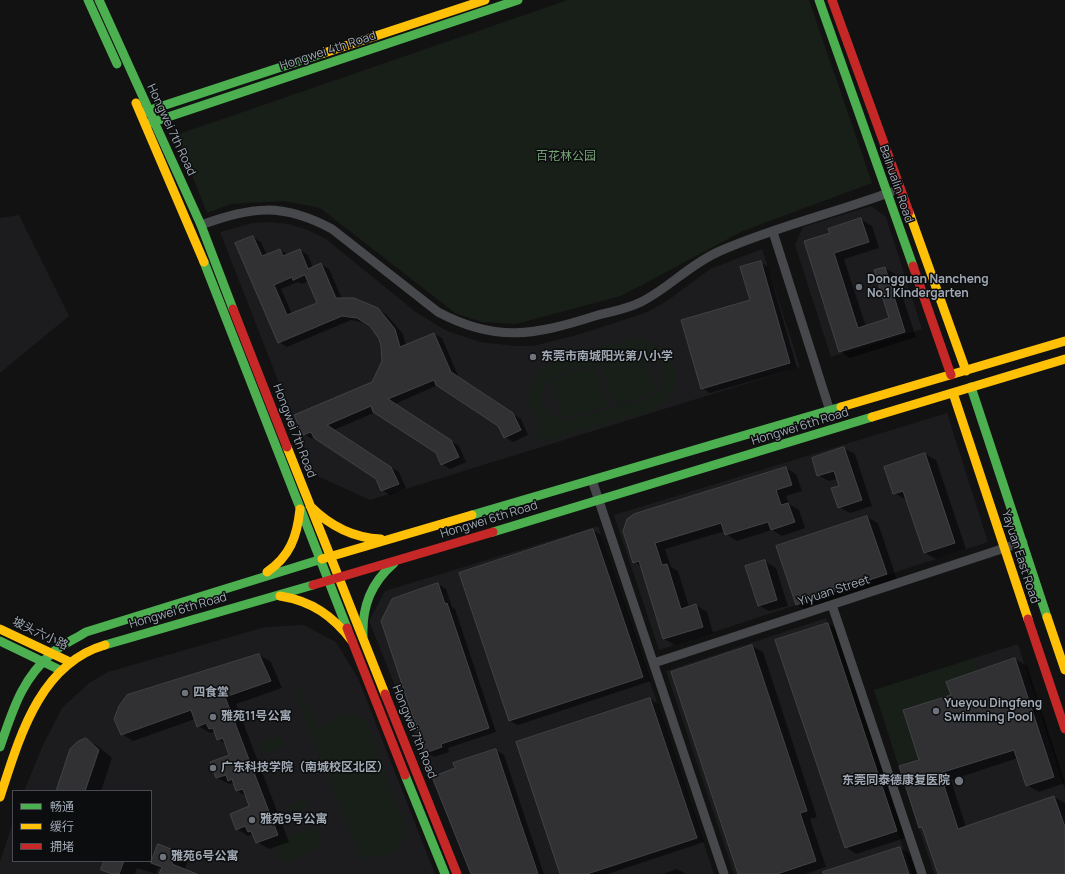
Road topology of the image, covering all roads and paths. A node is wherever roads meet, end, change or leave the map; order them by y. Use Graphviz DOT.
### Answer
graph roads {
  1 [pos="88,0"];
  2 [pos="99,0"];
  3 [pos="485,0"];
  4 [pos="518,0"];
  5 [pos="819,0"];
  6 [pos="832,0"];
  7 [pos="144,112"];
  8 [pos="149,123"];
  9 [pos="900,188"];
  10 [pos="887,193"];
  11 [pos="201,225"];
  12 [pos="773,232"];
  13 [pos="1065,341"];
  14 [pos="1065,359"];
  15 [pos="966,371"];
  16 [pos="951,375"];
  17 [pos="972,387"];
  18 [pos="953,393"];
  19 [pos="830,411"];
  20 [pos="592,480"];
  21 [pos="599,500"];
  22 [pos="310,506"];
  23 [pos="300,509"];
  24 [pos="392,538"];
  25 [pos="1023,542"];
  26 [pos="1005,548"];
  27 [pos="331,556"];
  28 [pos="320,560"];
  29 [pos="397,560"];
  30 [pos="259,577"];
  31 [pos="339,577"];
  32 [pos="328,580"];
  33 [pos="272,596"];
  34 [pos="832,605"];
  35 [pos="0,629"];
  36 [pos="363,636"];
  37 [pos="0,641"];
  38 [pos="352,641"];
  39 [pos="52,653"];
  40 [pos="43,661"];
  41 [pos="70,662"];
  42 [pos="654,664"];
  43 [pos="60,670"];
  44 [pos="1065,670"];
  45 [pos="1065,729"];
  46 [pos="0,747"];
  47 [pos="0,797"];
  48 [pos="445,874"];
  49 [pos="457,874"];
  50 [pos="724,874"];
  51 [pos="922,874"];
  1 -- 7 [label="street, Hongwei 7th Road"];
  2 -- 7 [label="street, Hongwei 7th Road"];
  3 -- 7 [label="street, Hongwei 4th Road"];
  4 -- 8 [label="street, Hongwei 4th Road"];
  5 -- 10 [label="street, Baihualin Road"];
  6 -- 9 [label="street, Baihualin Road"];
  7 -- 8 [label="street, Hongwei 7th Road"];
  8 -- 11 [label="street, Hongwei 7th Road"];
  8 -- 23 [label="street, Hongwei 7th Road"];
  9 -- 10 [label="street"];
  9 -- 15 [label="street, Baihualin Road"];
  10 -- 12 [label="street"];
  10 -- 16 [label="street, Baihualin Road"];
  11 -- 12 [label="street"];
  11 -- 22 [label="street, Hongwei 7th Road"];
  12 -- 19 [label="street"];
  13 -- 15 [label="street, Hongwei 6th Road"];
  14 -- 17 [label="street, Hongwei 6th Road"];
  15 -- 16 [label="street, Hongwei 6th Road"];
  16 -- 19 [label="street, Hongwei 6th Road"];
  17 -- 18 [label="street, Hongwei 6th Road"];
  17 -- 25 [label="street, Yayuan East Road"];
  18 -- 21 [label="street, Hongwei 6th Road"];
  18 -- 26 [label="street, Yayuan East Road"];
  19 -- 20 [label="street, Hongwei 6th Road"];
  20 -- 21 [label="street"];
  20 -- 24 [label="street, Hongwei 6th Road"];
  21 -- 29 [label="street, Hongwei 6th Road"];
  21 -- 42 [label="street"];
  22 -- 24 [label="street"];
  22 -- 27 [label="street, Hongwei 7th Road"];
  23 -- 28 [label="street, Hongwei 7th Road"];
  23 -- 30 [label="street"];
  24 -- 27 [label="street, Hongwei 6th Road"];
  25 -- 26 [label="street, Yiyuan Street"];
  25 -- 44 [label="street, Yayuan East Road"];
  26 -- 34 [label="street, Yiyuan Street"];
  26 -- 45 [label="street, Yayuan East Road"];
  27 -- 28 [label="street, Hongwei 6th Road"];
  27 -- 31 [label="street, Hongwei 7th Road"];
  28 -- 30 [label="street, Hongwei 6th Road"];
  28 -- 32 [label="street, Hongwei 7th Road"];
  29 -- 31 [label="street, Hongwei 6th Road"];
  29 -- 36 [label="street"];
  30 -- 39 [label="street, Hongwei 6th Road"];
  31 -- 32 [label="street, Hongwei 6th Road"];
  31 -- 36 [label="street, Hongwei 7th Road"];
  32 -- 33 [label="street, Hongwei 6th Road"];
  32 -- 38 [label="street, Hongwei 7th Road"];
  33 -- 38 [label="street"];
  33 -- 41 [label="street, Hongwei 6th Road"];
  34 -- 42 [label="street, Yiyuan Street"];
  34 -- 51 [label="street"];
  35 -- 39 [label="street, 坡头六小路"];
  36 -- 49 [label="street, Hongwei 7th Road"];
  37 -- 40 [label="street, 坡头六小路"];
  38 -- 48 [label="street, Hongwei 7th Road"];
  39 -- 40 [label="street, Hongwei 6th Road"];
  39 -- 41 [label="street, 坡头六小路"];
  40 -- 43 [label="street, 坡头六小路"];
  40 -- 46 [label="street, Hongwei 6th Road"];
  41 -- 43 [label="street, Hongwei 6th Road"];
  42 -- 50 [label="street"];
  43 -- 47 [label="street, Hongwei 6th Road"];
}
